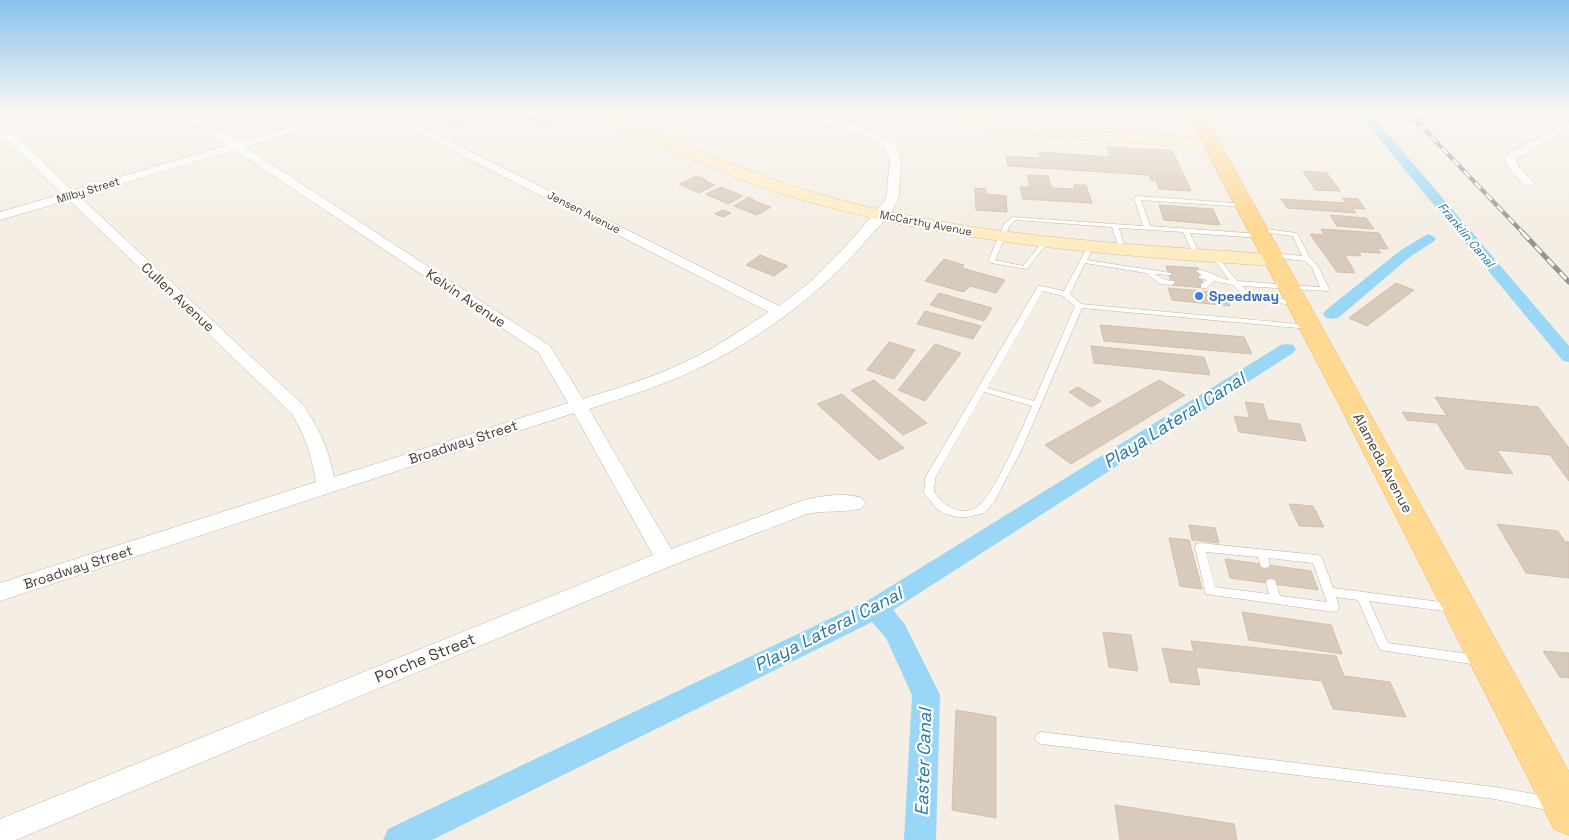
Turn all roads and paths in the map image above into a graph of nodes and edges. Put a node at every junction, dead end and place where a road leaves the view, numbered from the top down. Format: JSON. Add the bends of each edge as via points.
{"nodes":[{"id":1,"x":27,"y":152,"type":"edge"},
{"id":2,"x":212,"y":152,"type":"edge"},
{"id":3,"x":246,"y":152,"type":"edge"},
{"id":4,"x":466,"y":152,"type":"edge"},
{"id":5,"x":694,"y":152,"type":"edge"},
{"id":6,"x":893,"y":152,"type":"edge"},
{"id":7,"x":1217,"y":152,"type":"edge"},
{"id":8,"x":1518,"y":152,"type":"edge"},
{"id":9,"x":1528,"y":182,"type":"dead end"},
{"id":10,"x":72,"y":195,"type":"junction"},
{"id":11,"x":1245,"y":206,"type":"junction"},
{"id":12,"x":882,"y":214,"type":"junction"},
{"id":13,"x":0,"y":216,"type":"edge"},
{"id":14,"x":1115,"y":225,"type":"junction"},
{"id":15,"x":1147,"y":228,"type":"junction"},
{"id":16,"x":1184,"y":230,"type":"junction"},
{"id":17,"x":1002,"y":237,"type":"junction"},
{"id":18,"x":1045,"y":242,"type":"junction"},
{"id":19,"x":1122,"y":249,"type":"junction"},
{"id":20,"x":1087,"y":254,"type":"junction"},
{"id":21,"x":1308,"y":258,"type":"junction"},
{"id":22,"x":1203,"y":265,"type":"junction"},
{"id":23,"x":1168,"y":271,"type":"dead end"},
{"id":24,"x":1279,"y":271,"type":"junction"},
{"id":25,"x":1147,"y":272,"type":"junction"},
{"id":26,"x":1214,"y":278,"type":"junction"},
{"id":27,"x":1172,"y":283,"type":"dead end"},
{"id":28,"x":1235,"y":283,"type":"junction"},
{"id":29,"x":1204,"y":286,"type":"dead end"},
{"id":30,"x":1066,"y":294,"type":"junction"},
{"id":31,"x":1079,"y":306,"type":"junction"},
{"id":32,"x":780,"y":312,"type":"junction"},
{"id":33,"x":982,"y":389,"type":"junction"},
{"id":34,"x":1037,"y":405,"type":"junction"},
{"id":35,"x":577,"y":406,"type":"junction"},
{"id":36,"x":326,"y":486,"type":"junction"},
{"id":37,"x":855,"y":503,"type":"dead end"},
{"id":38,"x":666,"y":559,"type":"junction"},
{"id":39,"x":1271,"y":583,"type":"dead end"},
{"id":40,"x":0,"y":592,"type":"edge"},
{"id":41,"x":1329,"y":592,"type":"junction"},
{"id":42,"x":1362,"y":597,"type":"junction"},
{"id":43,"x":1276,"y":599,"type":"junction"},
{"id":44,"x":1460,"y":608,"type":"junction"},
{"id":45,"x":1488,"y":662,"type":"junction"},
{"id":46,"x":1041,"y":738,"type":"dead end"},
{"id":47,"x":1567,"y":810,"type":"edge"},
{"id":48,"x":0,"y":833,"type":"edge"}],
"edges":[{"from":1,"to":10,"type":"street","name":"Cullen Avenue"},
{"from":2,"to":10,"type":"street","name":"Milby Street"},
{"from":3,"to":35,"type":"street","name":"Kelvin Avenue","via":[[535,342],[554,363]]},
{"from":4,"to":32,"type":"street","name":"Jensen Avenue"},
{"from":5,"to":12,"type":"street","name":"McCarthy Avenue","via":[[782,188]]},
{"from":6,"to":12,"type":"street","name":"Broadway Street","via":[[896,161],[892,199]]},
{"from":7,"to":11,"type":"main road","name":"Alameda Avenue"},
{"from":8,"to":9,"type":"street","via":[[1513,155],[1511,164]]},
{"from":10,"to":13,"type":"street","name":"Milby Street"},
{"from":10,"to":36,"type":"street","name":"Cullen Avenue","via":[[298,410],[313,434]]},
{"from":11,"to":15,"type":"lane","via":[[1137,198]]},
{"from":11,"to":24,"type":"main road","name":"Alameda Avenue"},
{"from":12,"to":17,"type":"street","name":"McCarthy Avenue"},
{"from":12,"to":32,"type":"street","name":"Broadway Street","via":[[814,286]]},
{"from":14,"to":15,"type":"lane"},
{"from":14,"to":17,"type":"lane","via":[[1015,218],[1007,224]]},
{"from":14,"to":19,"type":"lane"},
{"from":15,"to":16,"type":"lane"},
{"from":16,"to":22,"type":"lane"},
{"from":16,"to":24,"type":"lane"},
{"from":17,"to":18,"type":"street","name":"McCarthy Avenue"},
{"from":17,"to":18,"type":"lane","via":[[991,261],[1025,268]]},
{"from":18,"to":20,"type":"street","name":"McCarthy Avenue"},
{"from":19,"to":20,"type":"street","name":"McCarthy Avenue"},
{"from":19,"to":22,"type":"street","name":"McCarthy Avenue"},
{"from":20,"to":25,"type":"lane"},
{"from":20,"to":30,"type":"lane"},
{"from":21,"to":24,"type":"lane"},
{"from":21,"to":24,"type":"lane","via":[[1295,234]]},
{"from":21,"to":24,"type":"lane","via":[[1316,266],[1325,289]]},
{"from":22,"to":24,"type":"street","name":"McCarthy Avenue"},
{"from":22,"to":26,"type":"lane"},
{"from":22,"to":28,"type":"lane"},
{"from":23,"to":25,"type":"lane","via":[[1158,268]]},
{"from":24,"to":28,"type":"lane"},
{"from":24,"to":28,"type":"lane","via":[[1251,298]]},
{"from":24,"to":31,"type":"lane"},
{"from":24,"to":44,"type":"main road","name":"Alameda Avenue"},
{"from":25,"to":27,"type":"lane","via":[[1163,282]]},
{"from":26,"to":28,"type":"lane"},
{"from":26,"to":29,"type":"lane"},
{"from":30,"to":31,"type":"lane"},
{"from":30,"to":33,"type":"lane","via":[[1041,288]]},
{"from":31,"to":34,"type":"lane"},
{"from":32,"to":35,"type":"street","name":"Broadway Street","via":[[692,365],[651,383]]},
{"from":33,"to":34,"type":"lane"},
{"from":33,"to":34,"type":"lane","via":[[930,478],[929,493],[942,508],[962,514],[983,509],[994,495]]},
{"from":35,"to":36,"type":"street","name":"Broadway Street"},
{"from":35,"to":38,"type":"street","name":"Kelvin Avenue"},
{"from":36,"to":40,"type":"street","name":"Broadway Street"},
{"from":37,"to":38,"type":"street","name":"Porche Street","via":[[804,507]]},
{"from":38,"to":48,"type":"street","name":"Porche Street"},
{"from":39,"to":43,"type":"lane"},
{"from":41,"to":42,"type":"lane"},
{"from":41,"to":43,"type":"lane","via":[[1334,607]]},
{"from":41,"to":43,"type":"lane","via":[[1317,559],[1263,559],[1200,547],[1210,591]]},
{"from":42,"to":44,"type":"lane"},
{"from":42,"to":45,"type":"lane","via":[[1384,647]]},
{"from":44,"to":45,"type":"main road","name":"Alameda Avenue"},
{"from":45,"to":47,"type":"main road","name":"Alameda Avenue"},
{"from":46,"to":47,"type":"lane","via":[[1495,793]]}]}
